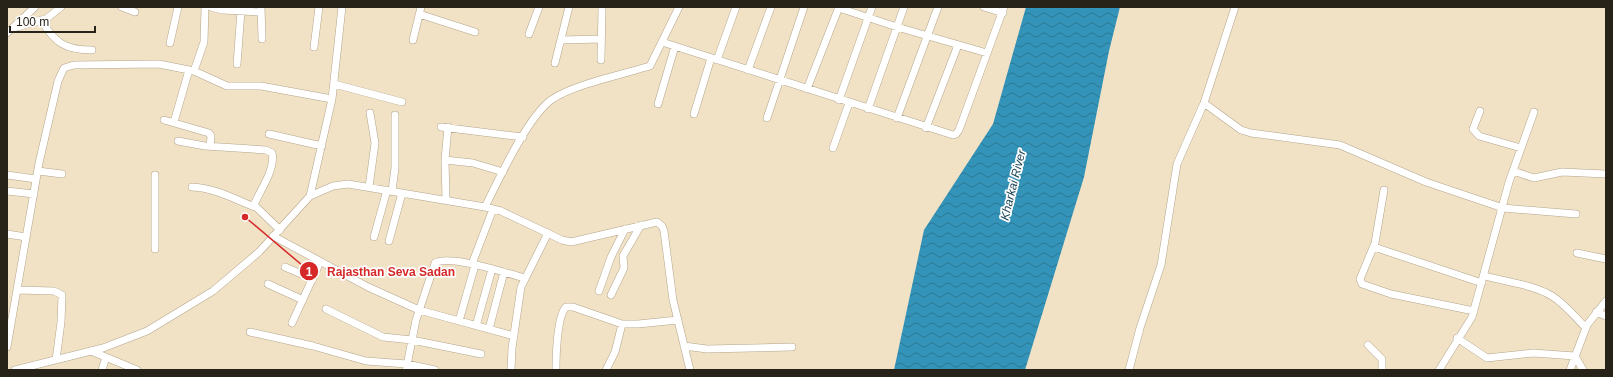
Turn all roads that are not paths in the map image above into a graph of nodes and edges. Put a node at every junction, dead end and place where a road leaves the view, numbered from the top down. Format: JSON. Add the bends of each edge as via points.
{"nodes":[{"id":1,"x":35,"y":7,"type":"edge"},
{"id":2,"x":61,"y":7,"type":"edge"},
{"id":3,"x":122,"y":7,"type":"edge"},
{"id":4,"x":178,"y":7,"type":"edge"},
{"id":5,"x":205,"y":7,"type":"edge"},
{"id":6,"x":212,"y":7,"type":"edge"},
{"id":7,"x":319,"y":7,"type":"edge"},
{"id":8,"x":342,"y":7,"type":"edge"},
{"id":9,"x":539,"y":7,"type":"edge"},
{"id":10,"x":569,"y":7,"type":"edge"},
{"id":11,"x":602,"y":7,"type":"edge"},
{"id":12,"x":679,"y":7,"type":"edge"},
{"id":13,"x":736,"y":7,"type":"edge"},
{"id":14,"x":771,"y":7,"type":"edge"},
{"id":15,"x":804,"y":7,"type":"edge"},
{"id":16,"x":839,"y":7,"type":"edge"},
{"id":17,"x":872,"y":7,"type":"edge"},
{"id":18,"x":904,"y":7,"type":"edge"},
{"id":19,"x":938,"y":7,"type":"edge"},
{"id":20,"x":984,"y":7,"type":"edge"},
{"id":21,"x":1235,"y":7,"type":"edge"},
{"id":22,"x":261,"y":9,"type":"edge"},
{"id":23,"x":1003,"y":10,"type":"edge"},
{"id":24,"x":241,"y":11,"type":"junction"},
{"id":25,"x":420,"y":11,"type":"edge"},
{"id":26,"x":135,"y":12,"type":"dead end"},
{"id":27,"x":868,"y":18,"type":"junction"},
{"id":28,"x":41,"y":20,"type":"junction"},
{"id":29,"x":897,"y":27,"type":"junction"},
{"id":30,"x":14,"y":28,"type":"junction"},
{"id":31,"x":475,"y":32,"type":"dead end"},
{"id":32,"x":7,"y":33,"type":"edge"},
{"id":33,"x":528,"y":34,"type":"dead end"},
{"id":34,"x":927,"y":36,"type":"junction"},
{"id":35,"x":262,"y":39,"type":"dead end"},
{"id":36,"x":601,"y":39,"type":"junction"},
{"id":37,"x":413,"y":40,"type":"dead end"},
{"id":38,"x":561,"y":40,"type":"junction"},
{"id":39,"x":662,"y":42,"type":"junction"},
{"id":40,"x":170,"y":43,"type":"dead end"},
{"id":41,"x":958,"y":45,"type":"junction"},
{"id":42,"x":676,"y":46,"type":"junction"},
{"id":43,"x":314,"y":47,"type":"dead end"},
{"id":44,"x":92,"y":50,"type":"dead end"},
{"id":45,"x":987,"y":53,"type":"junction"},
{"id":46,"x":714,"y":59,"type":"junction"},
{"id":47,"x":601,"y":60,"type":"dead end"},
{"id":48,"x":555,"y":63,"type":"dead end"},
{"id":49,"x":237,"y":64,"type":"dead end"},
{"id":50,"x":748,"y":70,"type":"junction"},
{"id":51,"x":192,"y":71,"type":"junction"},
{"id":52,"x":779,"y":80,"type":"junction"},
{"id":53,"x":334,"y":84,"type":"junction"},
{"id":54,"x":807,"y":89,"type":"junction"},
{"id":55,"x":332,"y":99,"type":"junction"},
{"id":56,"x":838,"y":100,"type":"junction"},
{"id":57,"x":402,"y":102,"type":"dead end"},
{"id":58,"x":849,"y":103,"type":"junction"},
{"id":59,"x":1204,"y":103,"type":"junction"},
{"id":60,"x":658,"y":104,"type":"dead end"},
{"id":61,"x":868,"y":109,"type":"junction"},
{"id":62,"x":1480,"y":111,"type":"dead end"},
{"id":63,"x":1534,"y":112,"type":"dead end"},
{"id":64,"x":370,"y":114,"type":"dead end"},
{"id":65,"x":694,"y":114,"type":"dead end"},
{"id":66,"x":395,"y":115,"type":"dead end"},
{"id":67,"x":767,"y":118,"type":"dead end"},
{"id":68,"x":897,"y":118,"type":"junction"},
{"id":69,"x":164,"y":120,"type":"dead end"},
{"id":70,"x":174,"y":122,"type":"junction"},
{"id":71,"x":926,"y":128,"type":"junction"},
{"id":72,"x":269,"y":134,"type":"dead end"},
{"id":73,"x":523,"y":137,"type":"junction"},
{"id":74,"x":178,"y":140,"type":"dead end"},
{"id":75,"x":210,"y":146,"type":"junction"},
{"id":76,"x":322,"y":146,"type":"junction"},
{"id":77,"x":833,"y":148,"type":"dead end"},
{"id":78,"x":1521,"y":148,"type":"junction"},
{"id":79,"x":445,"y":160,"type":"junction"},
{"id":80,"x":38,"y":171,"type":"junction"},
{"id":81,"x":1513,"y":171,"type":"junction"},
{"id":82,"x":503,"y":172,"type":"junction"},
{"id":83,"x":62,"y":174,"type":"dead end"},
{"id":84,"x":1606,"y":174,"type":"edge"},
{"id":85,"x":7,"y":175,"type":"edge"},
{"id":86,"x":154,"y":175,"type":"dead end"},
{"id":87,"x":36,"y":179,"type":"junction"},
{"id":88,"x":192,"y":187,"type":"dead end"},
{"id":89,"x":369,"y":187,"type":"junction"},
{"id":90,"x":1384,"y":190,"type":"dead end"},
{"id":91,"x":7,"y":191,"type":"edge"},
{"id":92,"x":390,"y":191,"type":"junction"},
{"id":93,"x":402,"y":193,"type":"junction"},
{"id":94,"x":34,"y":194,"type":"junction"},
{"id":95,"x":310,"y":196,"type":"junction"},
{"id":96,"x":446,"y":200,"type":"junction"},
{"id":97,"x":255,"y":207,"type":"junction"},
{"id":98,"x":485,"y":207,"type":"junction"},
{"id":99,"x":1503,"y":208,"type":"junction"},
{"id":100,"x":493,"y":209,"type":"junction"},
{"id":101,"x":1576,"y":214,"type":"dead end"},
{"id":102,"x":641,"y":225,"type":"junction"},
{"id":103,"x":625,"y":229,"type":"junction"},
{"id":104,"x":280,"y":230,"type":"junction"},
{"id":105,"x":548,"y":233,"type":"junction"},
{"id":106,"x":7,"y":234,"type":"edge"},
{"id":107,"x":274,"y":236,"type":"junction"},
{"id":108,"x":26,"y":237,"type":"junction"},
{"id":109,"x":374,"y":237,"type":"dead end"},
{"id":110,"x":389,"y":242,"type":"dead end"},
{"id":111,"x":1374,"y":248,"type":"junction"},
{"id":112,"x":155,"y":249,"type":"dead end"},
{"id":113,"x":1577,"y":253,"type":"dead end"},
{"id":114,"x":1606,"y":259,"type":"edge"},
{"id":115,"x":320,"y":262,"type":"junction"},
{"id":116,"x":473,"y":265,"type":"junction"},
{"id":117,"x":285,"y":267,"type":"dead end"},
{"id":118,"x":492,"y":269,"type":"junction"},
{"id":119,"x":504,"y":272,"type":"junction"},
{"id":120,"x":1485,"y":276,"type":"junction"},
{"id":121,"x":524,"y":278,"type":"junction"},
{"id":122,"x":313,"y":279,"type":"junction"},
{"id":123,"x":1482,"y":283,"type":"junction"},
{"id":124,"x":268,"y":284,"type":"dead end"},
{"id":125,"x":17,"y":290,"type":"junction"},
{"id":126,"x":599,"y":291,"type":"dead end"},
{"id":127,"x":611,"y":295,"type":"dead end"},
{"id":128,"x":303,"y":300,"type":"junction"},
{"id":129,"x":1606,"y":301,"type":"edge"},
{"id":130,"x":326,"y":309,"type":"dead end"},
{"id":131,"x":419,"y":310,"type":"junction"},
{"id":132,"x":1474,"y":311,"type":"junction"},
{"id":133,"x":1596,"y":312,"type":"junction"},
{"id":134,"x":1606,"y":316,"type":"edge"},
{"id":135,"x":678,"y":320,"type":"junction"},
{"id":136,"x":459,"y":321,"type":"junction"},
{"id":137,"x":292,"y":323,"type":"dead end"},
{"id":138,"x":622,"y":324,"type":"junction"},
{"id":139,"x":476,"y":326,"type":"junction"},
{"id":140,"x":1586,"y":328,"type":"junction"},
{"id":141,"x":489,"y":329,"type":"junction"},
{"id":142,"x":250,"y":332,"type":"dead end"},
{"id":143,"x":514,"y":336,"type":"junction"},
{"id":144,"x":1458,"y":338,"type":"junction"},
{"id":145,"x":412,"y":340,"type":"junction"},
{"id":146,"x":1368,"y":345,"type":"dead end"},
{"id":147,"x":684,"y":346,"type":"junction"},
{"id":148,"x":792,"y":346,"type":"dead end"},
{"id":149,"x":7,"y":347,"type":"edge"},
{"id":150,"x":90,"y":351,"type":"junction"},
{"id":151,"x":481,"y":354,"type":"dead end"},
{"id":152,"x":1575,"y":356,"type":"junction"},
{"id":153,"x":106,"y":357,"type":"junction"},
{"id":154,"x":56,"y":360,"type":"junction"},
{"id":155,"x":407,"y":367,"type":"edge"},
{"id":156,"x":15,"y":370,"type":"edge"},
{"id":157,"x":102,"y":370,"type":"edge"},
{"id":158,"x":137,"y":370,"type":"edge"},
{"id":159,"x":435,"y":370,"type":"edge"},
{"id":160,"x":511,"y":370,"type":"edge"},
{"id":161,"x":556,"y":370,"type":"edge"},
{"id":162,"x":606,"y":370,"type":"edge"},
{"id":163,"x":690,"y":370,"type":"edge"},
{"id":164,"x":1129,"y":370,"type":"edge"},
{"id":165,"x":1382,"y":370,"type":"edge"},
{"id":166,"x":1438,"y":370,"type":"edge"},
{"id":167,"x":1570,"y":370,"type":"edge"},
{"id":168,"x":1583,"y":370,"type":"edge"}],
"edges":[{"from":1,"to":30,"type":"street"},
{"from":2,"to":28,"type":"street"},
{"from":3,"to":26,"type":"street"},
{"from":4,"to":40,"type":"street"},
{"from":5,"to":51,"type":"street","via":[[204,42]]},
{"from":6,"to":24,"type":"street"},
{"from":7,"to":43,"type":"street"},
{"from":8,"to":53,"type":"street"},
{"from":9,"to":33,"type":"street"},
{"from":10,"to":38,"type":"street"},
{"from":11,"to":36,"type":"street"},
{"from":12,"to":39,"type":"street"},
{"from":13,"to":46,"type":"street"},
{"from":14,"to":50,"type":"street"},
{"from":15,"to":52,"type":"street"},
{"from":16,"to":27,"type":"street"},
{"from":16,"to":54,"type":"street"},
{"from":17,"to":27,"type":"street"},
{"from":18,"to":29,"type":"street"},
{"from":19,"to":34,"type":"street"},
{"from":20,"to":23,"type":"street"},
{"from":21,"to":59,"type":"street"},
{"from":22,"to":24,"type":"street"},
{"from":22,"to":35,"type":"street"},
{"from":23,"to":45,"type":"street"},
{"from":24,"to":49,"type":"street"},
{"from":25,"to":31,"type":"street"},
{"from":25,"to":37,"type":"street"},
{"from":27,"to":29,"type":"street"},
{"from":27,"to":56,"type":"street"},
{"from":28,"to":30,"type":"street"},
{"from":28,"to":44,"type":"street","via":[[49,32],[67,47]]},
{"from":29,"to":34,"type":"street"},
{"from":29,"to":61,"type":"street"},
{"from":30,"to":32,"type":"street"},
{"from":34,"to":41,"type":"street"},
{"from":34,"to":68,"type":"street"},
{"from":36,"to":38,"type":"street"},
{"from":36,"to":47,"type":"street"},
{"from":38,"to":48,"type":"street"},
{"from":39,"to":42,"type":"street"},
{"from":39,"to":73,"type":"street","via":[[650,66],[566,92],[551,100],[539,111]]},
{"from":41,"to":45,"type":"street"},
{"from":41,"to":71,"type":"street"},
{"from":42,"to":46,"type":"street"},
{"from":42,"to":60,"type":"street"},
{"from":45,"to":71,"type":"street","via":[[956,134],[948,135]]},
{"from":46,"to":50,"type":"street"},
{"from":46,"to":65,"type":"street"},
{"from":50,"to":52,"type":"street"},
{"from":51,"to":55,"type":"street","via":[[227,86],[261,86]]},
{"from":51,"to":70,"type":"street"},
{"from":51,"to":80,"type":"street","via":[[159,64],[74,65],[64,68],[58,81]]},
{"from":52,"to":54,"type":"street"},
{"from":52,"to":67,"type":"street"},
{"from":53,"to":55,"type":"street"},
{"from":53,"to":57,"type":"street"},
{"from":54,"to":56,"type":"street"},
{"from":55,"to":76,"type":"street"},
{"from":56,"to":58,"type":"street"},
{"from":58,"to":61,"type":"street"},
{"from":58,"to":77,"type":"street"},
{"from":59,"to":99,"type":"street","via":[[1241,130],[1340,145],[1426,182]]},
{"from":59,"to":164,"type":"street","via":[[1177,164],[1161,265]]},
{"from":61,"to":68,"type":"street"},
{"from":62,"to":78,"type":"street","via":[[1472,129],[1474,133]]},
{"from":63,"to":78,"type":"street"},
{"from":64,"to":89,"type":"street","via":[[375,142]]},
{"from":66,"to":92,"type":"street","via":[[395,168]]},
{"from":68,"to":71,"type":"street"},
{"from":69,"to":70,"type":"street"},
{"from":70,"to":75,"type":"street","via":[[208,133],[211,136]]},
{"from":72,"to":76,"type":"street"},
{"from":73,"to":79,"type":"street","via":[[445,127]]},
{"from":73,"to":82,"type":"street"},
{"from":74,"to":75,"type":"street"},
{"from":75,"to":97,"type":"street","via":[[272,152],[273,159],[266,182],[255,202]]},
{"from":76,"to":95,"type":"street"},
{"from":78,"to":81,"type":"street"},
{"from":79,"to":82,"type":"street","via":[[473,163]]},
{"from":79,"to":96,"type":"street"},
{"from":80,"to":83,"type":"street"},
{"from":80,"to":87,"type":"street"},
{"from":81,"to":84,"type":"street","via":[[1534,178],[1562,172]]},
{"from":81,"to":99,"type":"street"},
{"from":82,"to":98,"type":"street"},
{"from":85,"to":87,"type":"street"},
{"from":86,"to":112,"type":"street"},
{"from":87,"to":94,"type":"street"},
{"from":88,"to":97,"type":"street","via":[[217,191]]},
{"from":89,"to":92,"type":"street"},
{"from":89,"to":95,"type":"street","via":[[341,184]]},
{"from":90,"to":111,"type":"street"},
{"from":91,"to":94,"type":"street"},
{"from":92,"to":93,"type":"street"},
{"from":92,"to":109,"type":"street"},
{"from":93,"to":96,"type":"street"},
{"from":93,"to":110,"type":"street"},
{"from":94,"to":108,"type":"street"},
{"from":95,"to":104,"type":"street"},
{"from":96,"to":98,"type":"street"},
{"from":97,"to":104,"type":"street"},
{"from":98,"to":100,"type":"street"},
{"from":99,"to":101,"type":"street"},
{"from":99,"to":120,"type":"street"},
{"from":100,"to":105,"type":"street"},
{"from":100,"to":116,"type":"street"},
{"from":102,"to":103,"type":"street"},
{"from":102,"to":127,"type":"street","via":[[623,256],[624,268]]},
{"from":102,"to":135,"type":"street","via":[[657,222],[662,226]]},
{"from":103,"to":105,"type":"street","via":[[571,242]]},
{"from":103,"to":126,"type":"street","via":[[611,257]]},
{"from":104,"to":107,"type":"street"},
{"from":105,"to":121,"type":"street"},
{"from":106,"to":108,"type":"street"},
{"from":107,"to":115,"type":"street"},
{"from":107,"to":150,"type":"street","via":[[213,291],[147,331]]},
{"from":108,"to":125,"type":"street"},
{"from":111,"to":123,"type":"street"},
{"from":111,"to":132,"type":"street","via":[[1360,279],[1362,284],[1390,294]]},
{"from":113,"to":114,"type":"street"},
{"from":115,"to":122,"type":"street"},
{"from":115,"to":131,"type":"street"},
{"from":116,"to":118,"type":"street"},
{"from":116,"to":131,"type":"street","via":[[447,259],[435,263]]},
{"from":116,"to":136,"type":"street"},
{"from":117,"to":122,"type":"street"},
{"from":118,"to":119,"type":"street"},
{"from":118,"to":139,"type":"street"},
{"from":119,"to":121,"type":"street"},
{"from":119,"to":141,"type":"street"},
{"from":120,"to":123,"type":"street"},
{"from":120,"to":140,"type":"street","via":[[1529,287],[1552,296]]},
{"from":121,"to":143,"type":"street"},
{"from":122,"to":128,"type":"street"},
{"from":123,"to":132,"type":"street"},
{"from":124,"to":128,"type":"street"},
{"from":125,"to":149,"type":"street"},
{"from":125,"to":154,"type":"street","via":[[54,291],[62,295]]},
{"from":128,"to":137,"type":"street"},
{"from":129,"to":133,"type":"street"},
{"from":130,"to":145,"type":"street","via":[[378,336]]},
{"from":131,"to":136,"type":"street"},
{"from":131,"to":145,"type":"street"},
{"from":132,"to":144,"type":"street","via":[[1471,320]]},
{"from":133,"to":134,"type":"street"},
{"from":133,"to":140,"type":"street"},
{"from":135,"to":138,"type":"street"},
{"from":135,"to":147,"type":"street"},
{"from":136,"to":139,"type":"street"},
{"from":138,"to":161,"type":"street","via":[[573,307],[566,307],[562,315]]},
{"from":138,"to":162,"type":"street","via":[[615,352]]},
{"from":139,"to":141,"type":"street"},
{"from":140,"to":152,"type":"street"},
{"from":141,"to":143,"type":"street"},
{"from":142,"to":155,"type":"street","via":[[366,361]]},
{"from":143,"to":160,"type":"street"},
{"from":144,"to":152,"type":"street","via":[[1487,358],[1533,353]]},
{"from":144,"to":166,"type":"street"},
{"from":145,"to":151,"type":"street"},
{"from":145,"to":155,"type":"street"},
{"from":146,"to":165,"type":"street","via":[[1382,359]]},
{"from":147,"to":148,"type":"street","via":[[707,349]]},
{"from":147,"to":163,"type":"street"},
{"from":150,"to":153,"type":"street"},
{"from":150,"to":154,"type":"street"},
{"from":152,"to":167,"type":"street"},
{"from":152,"to":168,"type":"street"},
{"from":153,"to":157,"type":"street"},
{"from":153,"to":158,"type":"street"},
{"from":154,"to":156,"type":"street"},
{"from":155,"to":159,"type":"street"}]}
